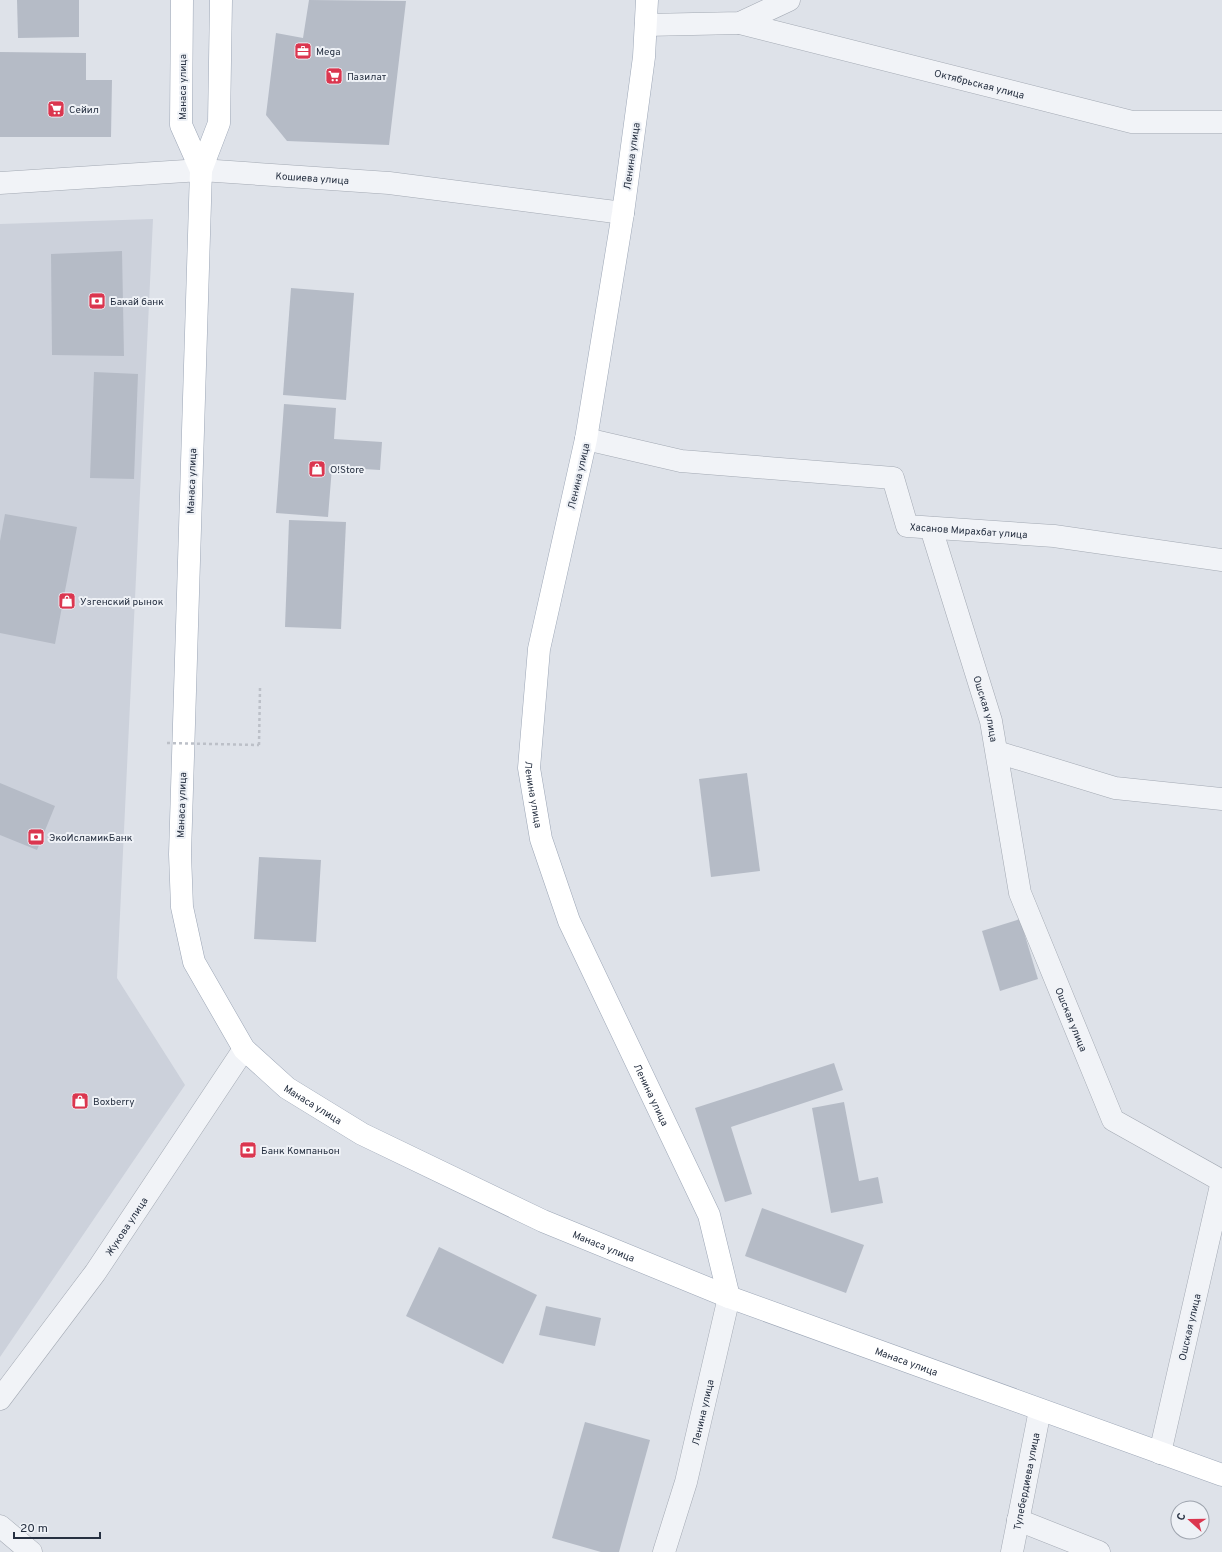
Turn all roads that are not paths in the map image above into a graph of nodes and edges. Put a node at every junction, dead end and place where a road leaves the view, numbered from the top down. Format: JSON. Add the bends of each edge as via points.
{"nodes":[{"id":1,"x":182,"y":0,"type":"edge"},
{"id":2,"x":221,"y":0,"type":"edge"},
{"id":3,"x":647,"y":0,"type":"edge"},
{"id":4,"x":789,"y":0,"type":"edge"},
{"id":5,"x":740,"y":23,"type":"junction"},
{"id":6,"x":646,"y":25,"type":"junction"},
{"id":7,"x":1222,"y":122,"type":"edge"},
{"id":8,"x":201,"y":170,"type":"junction"},
{"id":9,"x":0,"y":183,"type":"edge"},
{"id":10,"x":622,"y":213,"type":"junction"},
{"id":11,"x":586,"y":439,"type":"junction"},
{"id":12,"x":931,"y":528,"type":"junction"},
{"id":13,"x":1222,"y":560,"type":"edge"},
{"id":14,"x":997,"y":752,"type":"junction"},
{"id":15,"x":1222,"y":800,"type":"edge"},
{"id":16,"x":244,"y":1049,"type":"junction"},
{"id":17,"x":729,"y":1297,"type":"junction"},
{"id":18,"x":0,"y":1399,"type":"edge"},
{"id":19,"x":1040,"y":1410,"type":"junction"},
{"id":20,"x":1160,"y":1453,"type":"junction"},
{"id":21,"x":1222,"y":1475,"type":"edge"},
{"id":22,"x":1018,"y":1520,"type":"junction"},
{"id":23,"x":0,"y":1526,"type":"edge"},
{"id":24,"x":31,"y":1552,"type":"edge"},
{"id":25,"x":664,"y":1552,"type":"edge"},
{"id":26,"x":1012,"y":1552,"type":"edge"},
{"id":27,"x":1099,"y":1552,"type":"edge"}],
"edges":[{"from":1,"to":8,"type":"main road","name":"Манаса улица","via":[[182,125]]},
{"from":2,"to":8,"type":"main road","name":"Манаса улица","via":[[219,123]]},
{"from":3,"to":6,"type":"main road","name":"Ленина улица"},
{"from":4,"to":5,"type":"street"},
{"from":5,"to":6,"type":"street"},
{"from":5,"to":7,"type":"street","name":"Октябрьская улица","via":[[1132,122]]},
{"from":6,"to":10,"type":"main road","name":"Ленина улица","via":[[644,57]]},
{"from":8,"to":9,"type":"street","name":"Кошиева улица"},
{"from":8,"to":10,"type":"street","name":"Кошиева улица","via":[[389,182]]},
{"from":8,"to":16,"type":"main road","name":"Манаса улица","via":[[180,854],[182,907],[194,962]]},
{"from":10,"to":11,"type":"main road","name":"Ленина улица"},
{"from":11,"to":12,"type":"street","name":"Хасанов Мирахбат улица","via":[[681,462],[893,478],[906,526]]},
{"from":11,"to":17,"type":"main road","name":"Ленина улица","via":[[539,649],[529,768],[541,839],[569,921],[709,1215]]},
{"from":12,"to":13,"type":"street","name":"Хасанов Мирахбат улица","via":[[1054,536]]},
{"from":12,"to":14,"type":"street","name":"Ошская улица","via":[[992,721]]},
{"from":14,"to":15,"type":"street","via":[[1115,788]]},
{"from":14,"to":20,"type":"street","name":"Ошская улица","via":[[1020,893],[1113,1120],[1222,1181]]},
{"from":16,"to":17,"type":"main road","name":"Манаса улица","via":[[287,1088],[362,1134],[544,1221]]},
{"from":16,"to":18,"type":"street","name":"Жукова улица","via":[[95,1273]]},
{"from":17,"to":19,"type":"main road","name":"Манаса улица"},
{"from":17,"to":25,"type":"street","name":"Ленина улица","via":[[686,1482]]},
{"from":19,"to":20,"type":"main road","name":"Манаса улица"},
{"from":19,"to":22,"type":"street","name":"Тулебердиева улица"},
{"from":20,"to":21,"type":"main road","name":"Манаса улица"},
{"from":22,"to":26,"type":"street","name":"Тулебердиева улица"},
{"from":22,"to":27,"type":"street"},
{"from":23,"to":24,"type":"street"}]}
